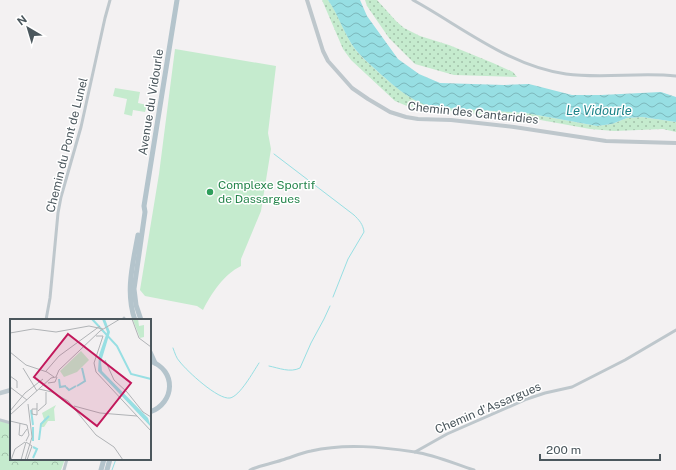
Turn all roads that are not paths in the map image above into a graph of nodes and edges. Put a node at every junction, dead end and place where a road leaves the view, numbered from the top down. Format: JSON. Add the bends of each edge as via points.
{"nodes":[{"id":1,"x":110,"y":0,"type":"edge"},
{"id":2,"x":177,"y":0,"type":"edge"},
{"id":3,"x":307,"y":0,"type":"edge"},
{"id":4,"x":413,"y":0,"type":"edge"},
{"id":5,"x":676,"y":76,"type":"edge"},
{"id":6,"x":676,"y":143,"type":"edge"},
{"id":7,"x":144,"y":206,"type":"junction"},
{"id":8,"x":46,"y":319,"type":"edge"},
{"id":9,"x":135,"y":319,"type":"edge"},
{"id":10,"x":141,"y":319,"type":"edge"},
{"id":11,"x":676,"y":330,"type":"edge"},
{"id":12,"x":153,"y":362,"type":"edge"},
{"id":13,"x":10,"y":387,"type":"edge"},
{"id":14,"x":1,"y":392,"type":"edge"},
{"id":15,"x":151,"y":412,"type":"edge"},
{"id":16,"x":0,"y":420,"type":"edge"},
{"id":17,"x":10,"y":423,"type":"edge"},
{"id":18,"x":415,"y":452,"type":"junction"},
{"id":19,"x":67,"y":460,"type":"edge"},
{"id":20,"x":104,"y":460,"type":"edge"},
{"id":21,"x":110,"y":460,"type":"edge"},
{"id":22,"x":64,"y":470,"type":"edge"},
{"id":23,"x":101,"y":470,"type":"edge"},
{"id":24,"x":107,"y":470,"type":"edge"},
{"id":25,"x":250,"y":470,"type":"edge"},
{"id":26,"x":474,"y":470,"type":"edge"}],
"edges":[{"from":1,"to":8,"type":"street","name":"Chemin du Pont de Lunel","via":[[81,127],[61,198]]},
{"from":2,"to":7,"type":"main road","name":"Avenue du Vidourle"},
{"from":3,"to":6,"type":"street","name":"Chemin des Cantaridies","via":[[328,62],[352,88],[390,112],[418,119],[520,128],[606,141]]},
{"from":4,"to":5,"type":"street","via":[[489,45],[536,67],[593,76]]},
{"from":7,"to":9,"type":"main road","name":"Avenue du Vidourle","via":[[129,288]]},
{"from":7,"to":10,"type":"main road","name":"Avenue du Vidourle","via":[[134,289]]},
{"from":11,"to":18,"type":"street","name":"Chemin d'Assargues","via":[[572,387],[520,402],[447,434]]},
{"from":12,"to":15,"type":"main road","via":[[167,376],[170,387],[164,403]]},
{"from":13,"to":14,"type":"main road"},
{"from":16,"to":17,"type":"street"},
{"from":18,"to":25,"type":"street","via":[[381,447],[329,448]]},
{"from":18,"to":26,"type":"street"},
{"from":19,"to":22,"type":"street"},
{"from":20,"to":23,"type":"main road"},
{"from":21,"to":24,"type":"main road"}]}
